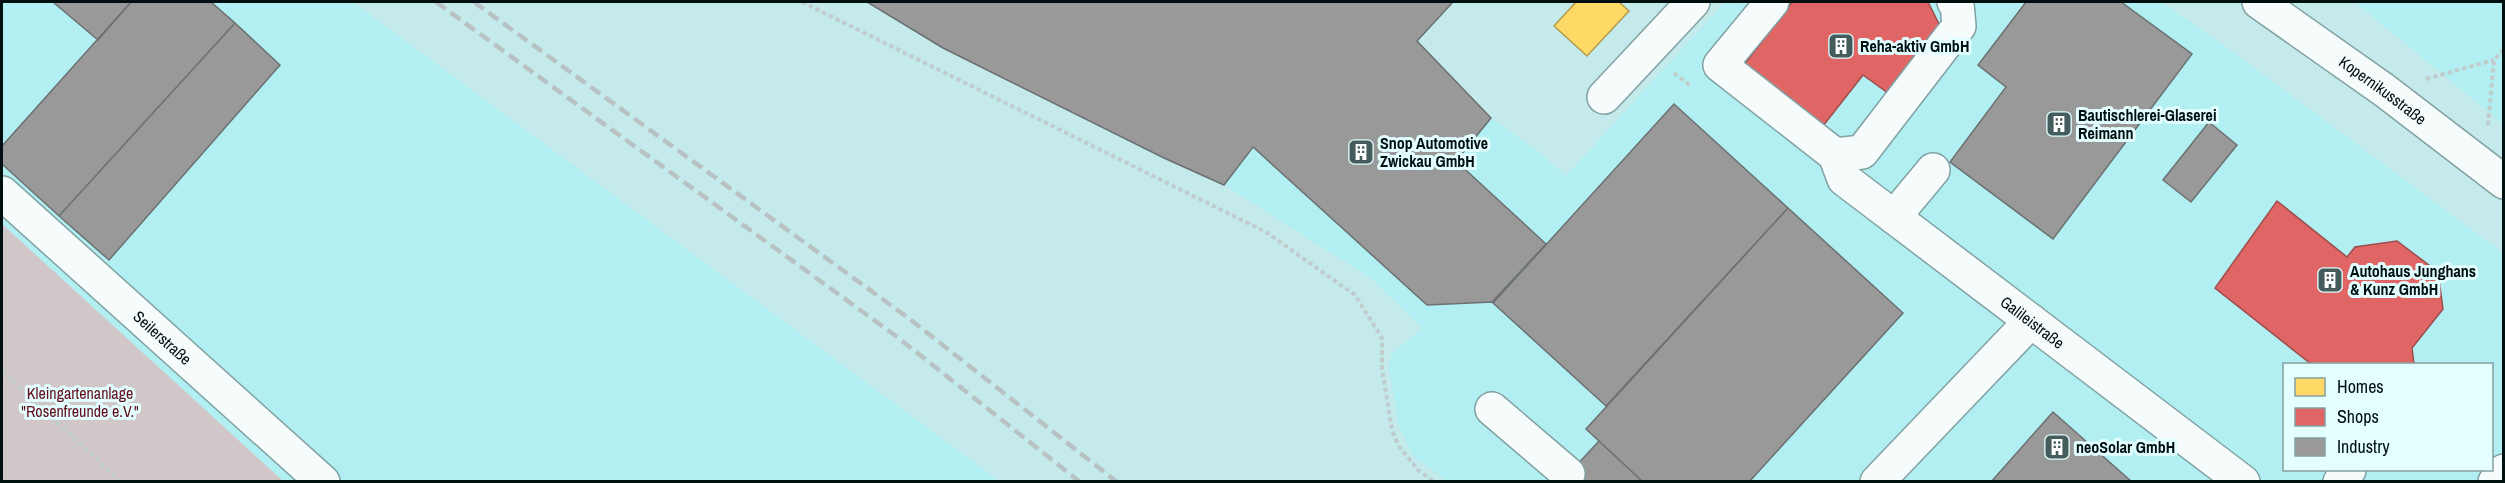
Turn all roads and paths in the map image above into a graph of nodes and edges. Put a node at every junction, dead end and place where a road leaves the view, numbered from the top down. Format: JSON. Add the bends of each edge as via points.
{"nodes":[{"id":1,"x":802,"y":2,"type":"edge"},
{"id":2,"x":1693,"y":2,"type":"edge"},
{"id":3,"x":1772,"y":2,"type":"edge"},
{"id":4,"x":1954,"y":2,"type":"edge"},
{"id":5,"x":2259,"y":2,"type":"edge"},
{"id":6,"x":2504,"y":49,"type":"edge"},
{"id":7,"x":2494,"y":60,"type":"junction"},
{"id":8,"x":2384,"y":90,"type":"junction"},
{"id":9,"x":1604,"y":97,"type":"dead end"},
{"id":10,"x":1835,"y":155,"type":"junction"},
{"id":11,"x":1933,"y":170,"type":"dead end"},
{"id":12,"x":2495,"y":176,"type":"edge"},
{"id":13,"x":2,"y":194,"type":"edge"},
{"id":14,"x":1894,"y":217,"type":"junction"},
{"id":15,"x":2031,"y":321,"type":"junction"},
{"id":16,"x":2,"y":371,"type":"edge"},
{"id":17,"x":1492,"y":409,"type":"dead end"},
{"id":18,"x":2504,"y":471,"type":"edge"},
{"id":19,"x":1568,"y":474,"type":"dead end"},
{"id":20,"x":121,"y":482,"type":"edge"},
{"id":21,"x":323,"y":482,"type":"edge"},
{"id":22,"x":1434,"y":482,"type":"edge"},
{"id":23,"x":1877,"y":482,"type":"edge"},
{"id":24,"x":2243,"y":482,"type":"edge"},
{"id":25,"x":2494,"y":482,"type":"edge"}],
"edges":[{"from":1,"to":22,"type":"path","via":[[1266,232],[1354,295],[1382,338],[1382,369],[1398,445],[1418,470]]},
{"from":2,"to":9,"type":"street"},
{"from":3,"to":10,"type":"street","name":"Galileistraße","via":[[1720,65]]},
{"from":4,"to":10,"type":"street","via":[[1959,26],[1862,152]]},
{"from":5,"to":8,"type":"street","name":"Kopernikusstraße"},
{"from":6,"to":7,"type":"path"},
{"from":7,"to":8,"type":"path"},
{"from":7,"to":12,"type":"path","via":[[2488,106]]},
{"from":8,"to":12,"type":"street","name":"Kopernikusstraße"},
{"from":10,"to":14,"type":"street","name":"Galileistraße","via":[[1844,179]]},
{"from":11,"to":14,"type":"street"},
{"from":13,"to":21,"type":"street","name":"Seilerstraße"},
{"from":14,"to":15,"type":"street","name":"Galileistraße"},
{"from":15,"to":23,"type":"street"},
{"from":15,"to":24,"type":"street","name":"Galileistraße"},
{"from":16,"to":20,"type":"path"},
{"from":17,"to":19,"type":"street"},
{"from":18,"to":25,"type":"street"}]}
